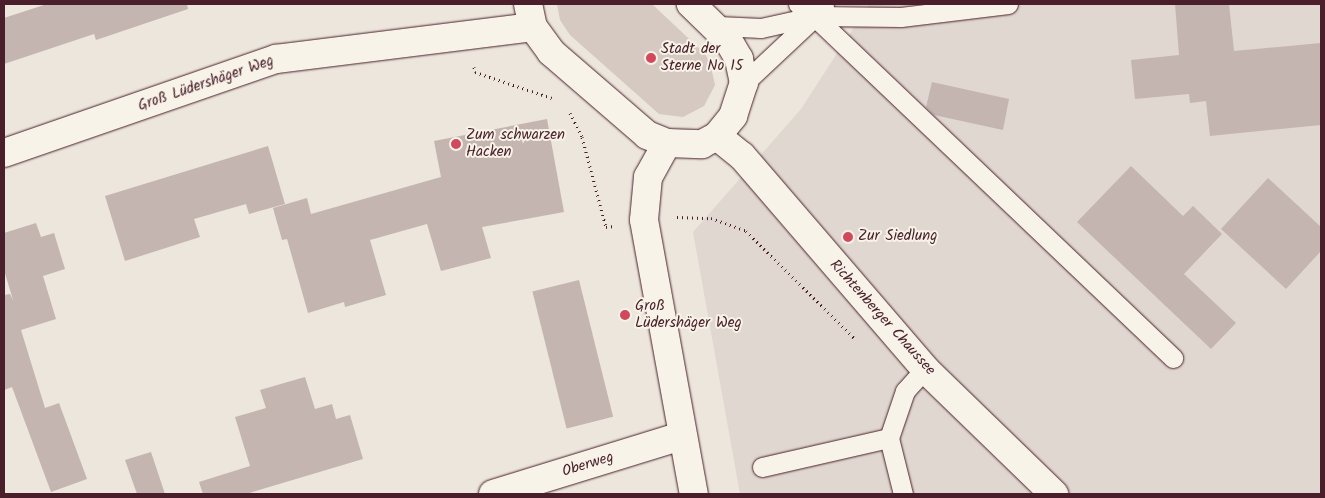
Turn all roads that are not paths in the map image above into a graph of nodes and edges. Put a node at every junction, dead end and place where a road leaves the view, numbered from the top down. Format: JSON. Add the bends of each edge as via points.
{"nodes":[{"id":1,"x":691,"y":4,"type":"edge"},
{"id":2,"x":798,"y":4,"type":"edge"},
{"id":3,"x":829,"y":4,"type":"edge"},
{"id":4,"x":1008,"y":4,"type":"edge"},
{"id":5,"x":531,"y":15,"type":"edge"},
{"id":6,"x":814,"y":16,"type":"junction"},
{"id":7,"x":718,"y":26,"type":"junction"},
{"id":8,"x":744,"y":83,"type":"junction"},
{"id":9,"x":717,"y":136,"type":"junction"},
{"id":10,"x":667,"y":143,"type":"junction"},
{"id":11,"x":4,"y":153,"type":"edge"},
{"id":12,"x":1173,"y":358,"type":"dead end"},
{"id":13,"x":925,"y":369,"type":"junction"},
{"id":14,"x":682,"y":436,"type":"junction"},
{"id":15,"x":889,"y":438,"type":"junction"},
{"id":16,"x":762,"y":467,"type":"dead end"},
{"id":17,"x":522,"y":490,"type":"edge"},
{"id":18,"x":493,"y":494,"type":"edge"},
{"id":19,"x":694,"y":494,"type":"edge"},
{"id":20,"x":903,"y":494,"type":"edge"},
{"id":21,"x":1054,"y":494,"type":"edge"}],
"edges":[{"from":1,"to":7,"type":"street"},
{"from":2,"to":6,"type":"lane"},
{"from":3,"to":6,"type":"lane"},
{"from":4,"to":6,"type":"lane","via":[[901,17]]},
{"from":5,"to":10,"type":"street","via":[[551,52],[647,135]]},
{"from":5,"to":11,"type":"street","name":"Groß Lüdershäger Weg","via":[[471,37],[276,60]]},
{"from":6,"to":7,"type":"lane","via":[[761,28]]},
{"from":6,"to":8,"type":"lane"},
{"from":6,"to":12,"type":"lane"},
{"from":7,"to":8,"type":"street","via":[[739,59]]},
{"from":8,"to":9,"type":"street","via":[[733,116]]},
{"from":9,"to":10,"type":"street","via":[[702,144]]},
{"from":9,"to":13,"type":"street","name":"Richtenberger Chaussee","via":[[742,156]]},
{"from":10,"to":14,"type":"street","via":[[648,177],[644,220]]},
{"from":13,"to":15,"type":"lane","via":[[905,391]]},
{"from":13,"to":21,"type":"street","name":"Richtenberger Chaussee"},
{"from":14,"to":17,"type":"street","name":"Oberweg"},
{"from":14,"to":19,"type":"street"},
{"from":15,"to":16,"type":"lane"},
{"from":15,"to":20,"type":"lane"},
{"from":17,"to":18,"type":"street","name":"Oberweg"}]}
